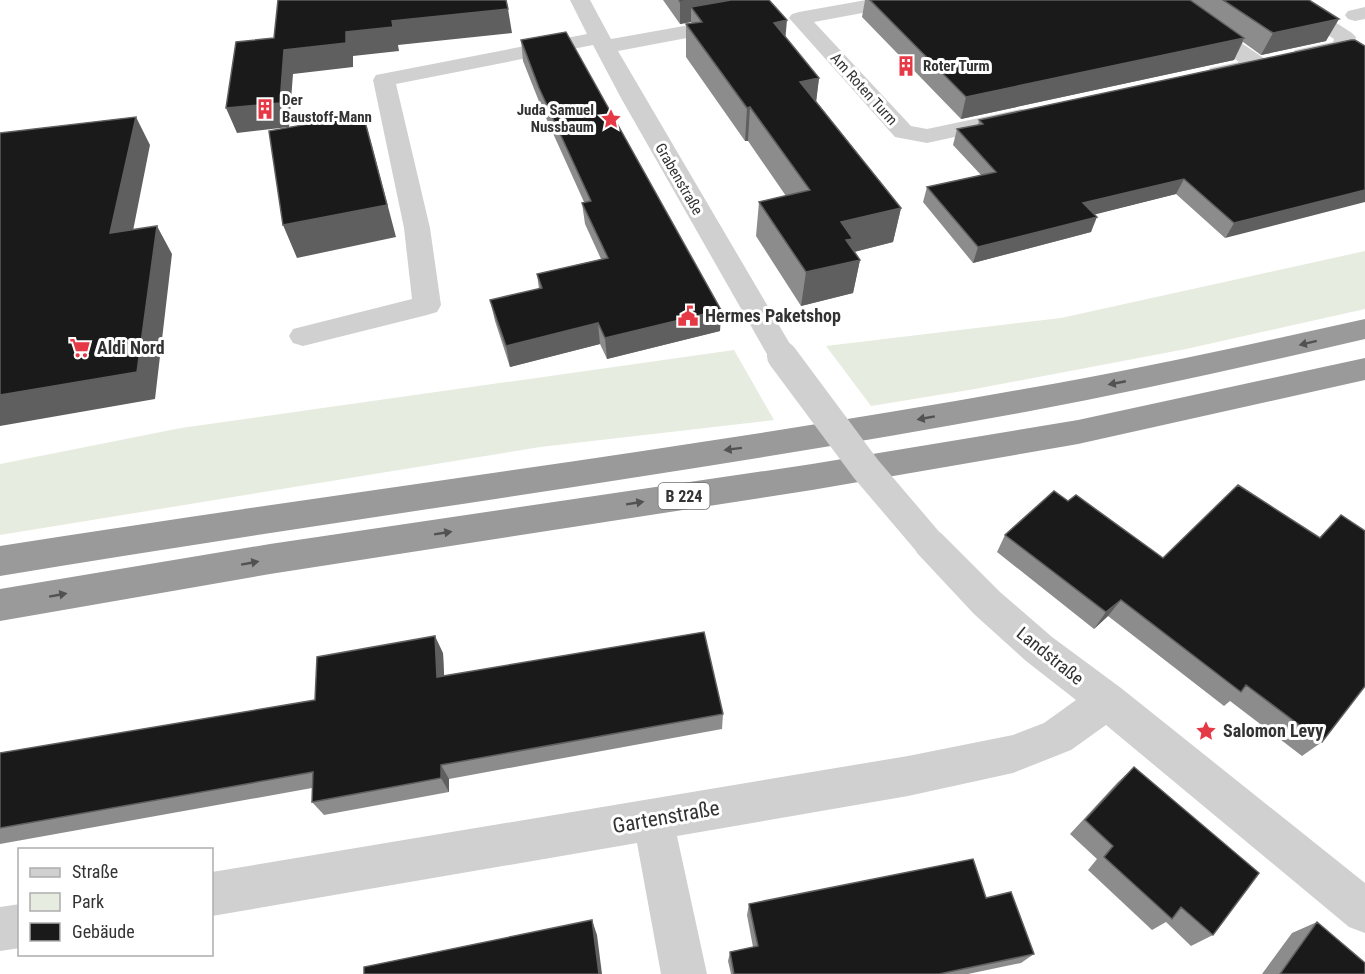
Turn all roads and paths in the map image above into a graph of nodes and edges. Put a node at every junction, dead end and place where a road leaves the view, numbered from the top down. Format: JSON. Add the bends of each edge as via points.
{"nodes":[{"id":1,"x":580,"y":0,"type":"edge"},
{"id":2,"x":900,"y":0,"type":"edge"},
{"id":3,"x":1165,"y":0,"type":"edge"},
{"id":4,"x":1287,"y":0,"type":"edge"},
{"id":5,"x":778,"y":18,"type":"edge"},
{"id":6,"x":799,"y":18,"type":"junction"},
{"id":7,"x":743,"y":22,"type":"edge"},
{"id":8,"x":601,"y":42,"type":"junction"},
{"id":9,"x":1274,"y":61,"type":"junction"},
{"id":10,"x":1202,"y":76,"type":"edge"},
{"id":11,"x":1046,"y":110,"type":"edge"},
{"id":12,"x":1365,"y":329,"type":"edge"},
{"id":13,"x":303,"y":336,"type":"dead end"},
{"id":14,"x":782,"y":356,"type":"joint"},
{"id":15,"x":1365,"y":369,"type":"edge"},
{"id":16,"x":0,"y":561,"type":"edge"},
{"id":17,"x":0,"y":605,"type":"edge"},
{"id":18,"x":1107,"y":701,"type":"junction"},
{"id":19,"x":653,"y":819,"type":"junction"},
{"id":20,"x":213,"y":894,"type":"edge"},
{"id":21,"x":1365,"y":911,"type":"edge"},
{"id":22,"x":18,"y":926,"type":"edge"},
{"id":23,"x":0,"y":929,"type":"edge"},
{"id":24,"x":684,"y":974,"type":"edge"}],
"edges":[{"from":1,"to":8,"type":"street","name":"Grabenstraße"},
{"from":2,"to":6,"type":"street"},
{"from":3,"to":9,"type":"street"},
{"from":4,"to":9,"type":"street","via":[[1345,37],[1342,47]]},
{"from":5,"to":6,"type":"street"},
{"from":6,"to":11,"type":"street","name":"Am Roten Turm","via":[[903,132],[927,136]]},
{"from":7,"to":8,"type":"street"},
{"from":8,"to":13,"type":"street","via":[[384,80],[417,228],[427,305]]},
{"from":8,"to":14,"type":"street","name":"Grabenstraße"},
{"from":9,"to":10,"type":"street"},
{"from":12,"to":16,"type":"highway","number":"B 224","one_way":true,"via":[[1242,359],[781,443],[200,527]]},
{"from":14,"to":18,"type":"street","name":"Landstraße","bridge":true,"via":[[866,469],[929,543],[987,603]]},
{"from":17,"to":15,"type":"highway","number":"B 224","one_way":true,"via":[[1055,436]]},
{"from":18,"to":19,"type":"street","name":"Gartenstraße","via":[[1057,737],[1013,754]]},
{"from":18,"to":21,"type":"street","name":"Landstraße"},
{"from":19,"to":20,"type":"street","name":"Gartenstraße"},
{"from":19,"to":24,"type":"street"},
{"from":22,"to":23,"type":"street"}]}
